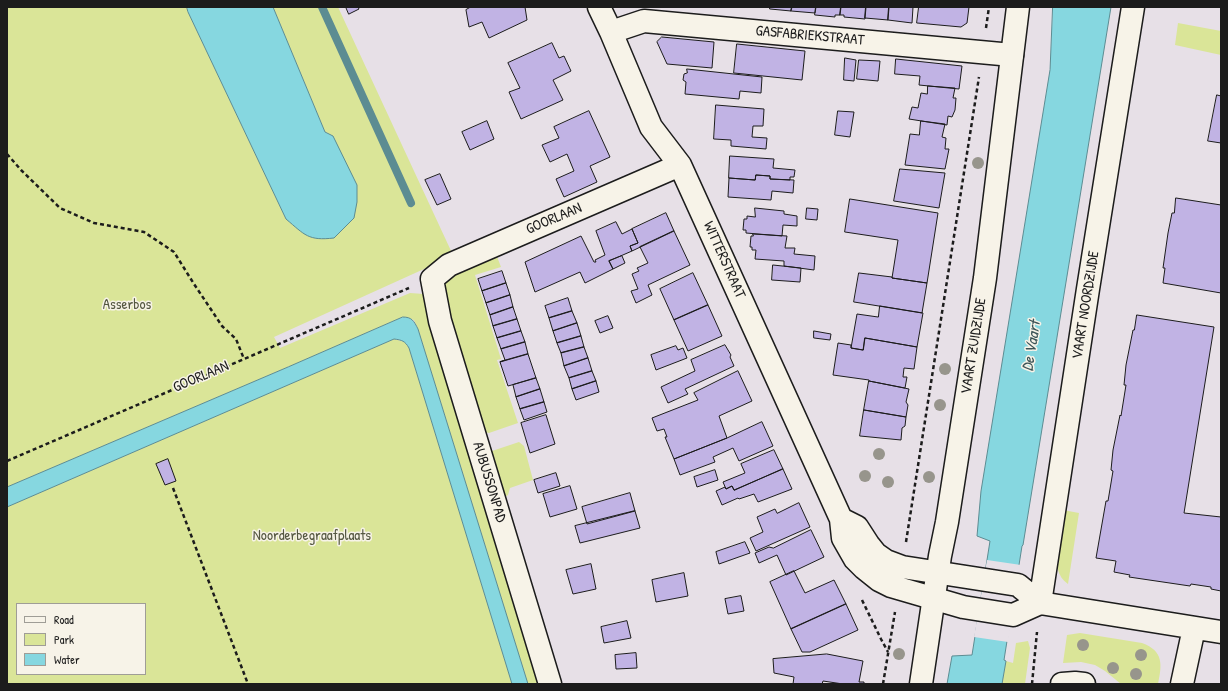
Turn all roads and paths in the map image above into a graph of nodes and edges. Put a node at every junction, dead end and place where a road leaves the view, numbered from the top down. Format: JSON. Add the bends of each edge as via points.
{"nodes":[{"id":1,"x":599,"y":7,"type":"edge"},
{"id":2,"x":1018,"y":7,"type":"edge"},
{"id":3,"x":1133,"y":7,"type":"edge"},
{"id":4,"x":611,"y":32,"type":"junction"},
{"id":5,"x":982,"y":53,"type":"junction"},
{"id":6,"x":1012,"y":55,"type":"junction"},
{"id":7,"x":7,"y":154,"type":"edge"},
{"id":8,"x":680,"y":165,"type":"junction"},
{"id":9,"x":432,"y":279,"type":"joint"},
{"id":10,"x":395,"y":293,"type":"dead end"},
{"id":11,"x":244,"y":359,"type":"junction"},
{"id":12,"x":7,"y":461,"type":"edge"},
{"id":13,"x":173,"y":488,"type":"dead end"},
{"id":14,"x":841,"y":519,"type":"junction"},
{"id":15,"x":902,"y":567,"type":"junction"},
{"id":16,"x":938,"y":573,"type":"junction"},
{"id":17,"x":862,"y":599,"type":"dead end"},
{"id":18,"x":934,"y":599,"type":"junction"},
{"id":19,"x":1040,"y":603,"type":"junction"},
{"id":20,"x":896,"y":606,"type":"dead end"},
{"id":21,"x":1037,"y":628,"type":"dead end"},
{"id":22,"x":1194,"y":628,"type":"junction"},
{"id":23,"x":1221,"y":632,"type":"edge"},
{"id":24,"x":888,"y":652,"type":"junction"},
{"id":25,"x":248,"y":684,"type":"edge"},
{"id":26,"x":550,"y":684,"type":"edge"},
{"id":27,"x":883,"y":684,"type":"edge"},
{"id":28,"x":921,"y":684,"type":"edge"},
{"id":29,"x":1032,"y":684,"type":"edge"},
{"id":30,"x":1062,"y":684,"type":"edge"},
{"id":31,"x":1084,"y":684,"type":"edge"},
{"id":32,"x":1182,"y":684,"type":"edge"}],
"edges":[{"from":1,"to":4,"type":"street","name":"WITTERSTRAAT"},
{"from":2,"to":6,"type":"street","name":"VAART ZUIDZIJDE"},
{"from":3,"to":19,"type":"street","name":"VAART NOORDZIJDE"},
{"from":4,"to":5,"type":"street","name":"GASFABRIEKSTRAAT","via":[[644,21]]},
{"from":4,"to":8,"type":"street","name":"WITTERSTRAAT","via":[[651,127]]},
{"from":5,"to":6,"type":"street","name":"GASFABRIEKSTRAAT"},
{"from":5,"to":15,"type":"path"},
{"from":6,"to":16,"type":"street","name":"VAART ZUIDZIJDE","via":[[985,278]]},
{"from":7,"to":11,"type":"path","via":[[60,208],[94,223],[144,232],[174,252],[222,326],[236,339]]},
{"from":8,"to":9,"type":"street","name":"GOORLAAN","via":[[449,265]]},
{"from":8,"to":14,"type":"street","name":"WITTERSTRAAT"},
{"from":9,"to":26,"type":"street","name":"AUBUSSONPAD","via":[[440,320]]},
{"from":10,"to":11,"type":"path","name":"GOORLAAN"},
{"from":11,"to":12,"type":"path","name":"GOORLAAN"},
{"from":13,"to":25,"type":"path"},
{"from":14,"to":15,"type":"street","via":[[857,527],[876,554]]},
{"from":14,"to":18,"type":"street","name":"WITTERSTRAAT","via":[[843,538],[855,559],[864,568],[891,586]]},
{"from":15,"to":16,"type":"street"},
{"from":16,"to":18,"type":"street","name":"VAART ZUIDZIJDE"},
{"from":16,"to":19,"type":"street","via":[[1018,585]]},
{"from":17,"to":24,"type":"path"},
{"from":18,"to":19,"type":"street","name":"WITTERSTRAAT","via":[[978,610],[1013,615]]},
{"from":18,"to":28,"type":"street","name":"VAART ZUIDZIJDE"},
{"from":19,"to":22,"type":"street"},
{"from":20,"to":24,"type":"path"},
{"from":21,"to":29,"type":"path"},
{"from":22,"to":23,"type":"street"},
{"from":22,"to":32,"type":"street"},
{"from":24,"to":27,"type":"path"},
{"from":30,"to":31,"type":"street"}]}
